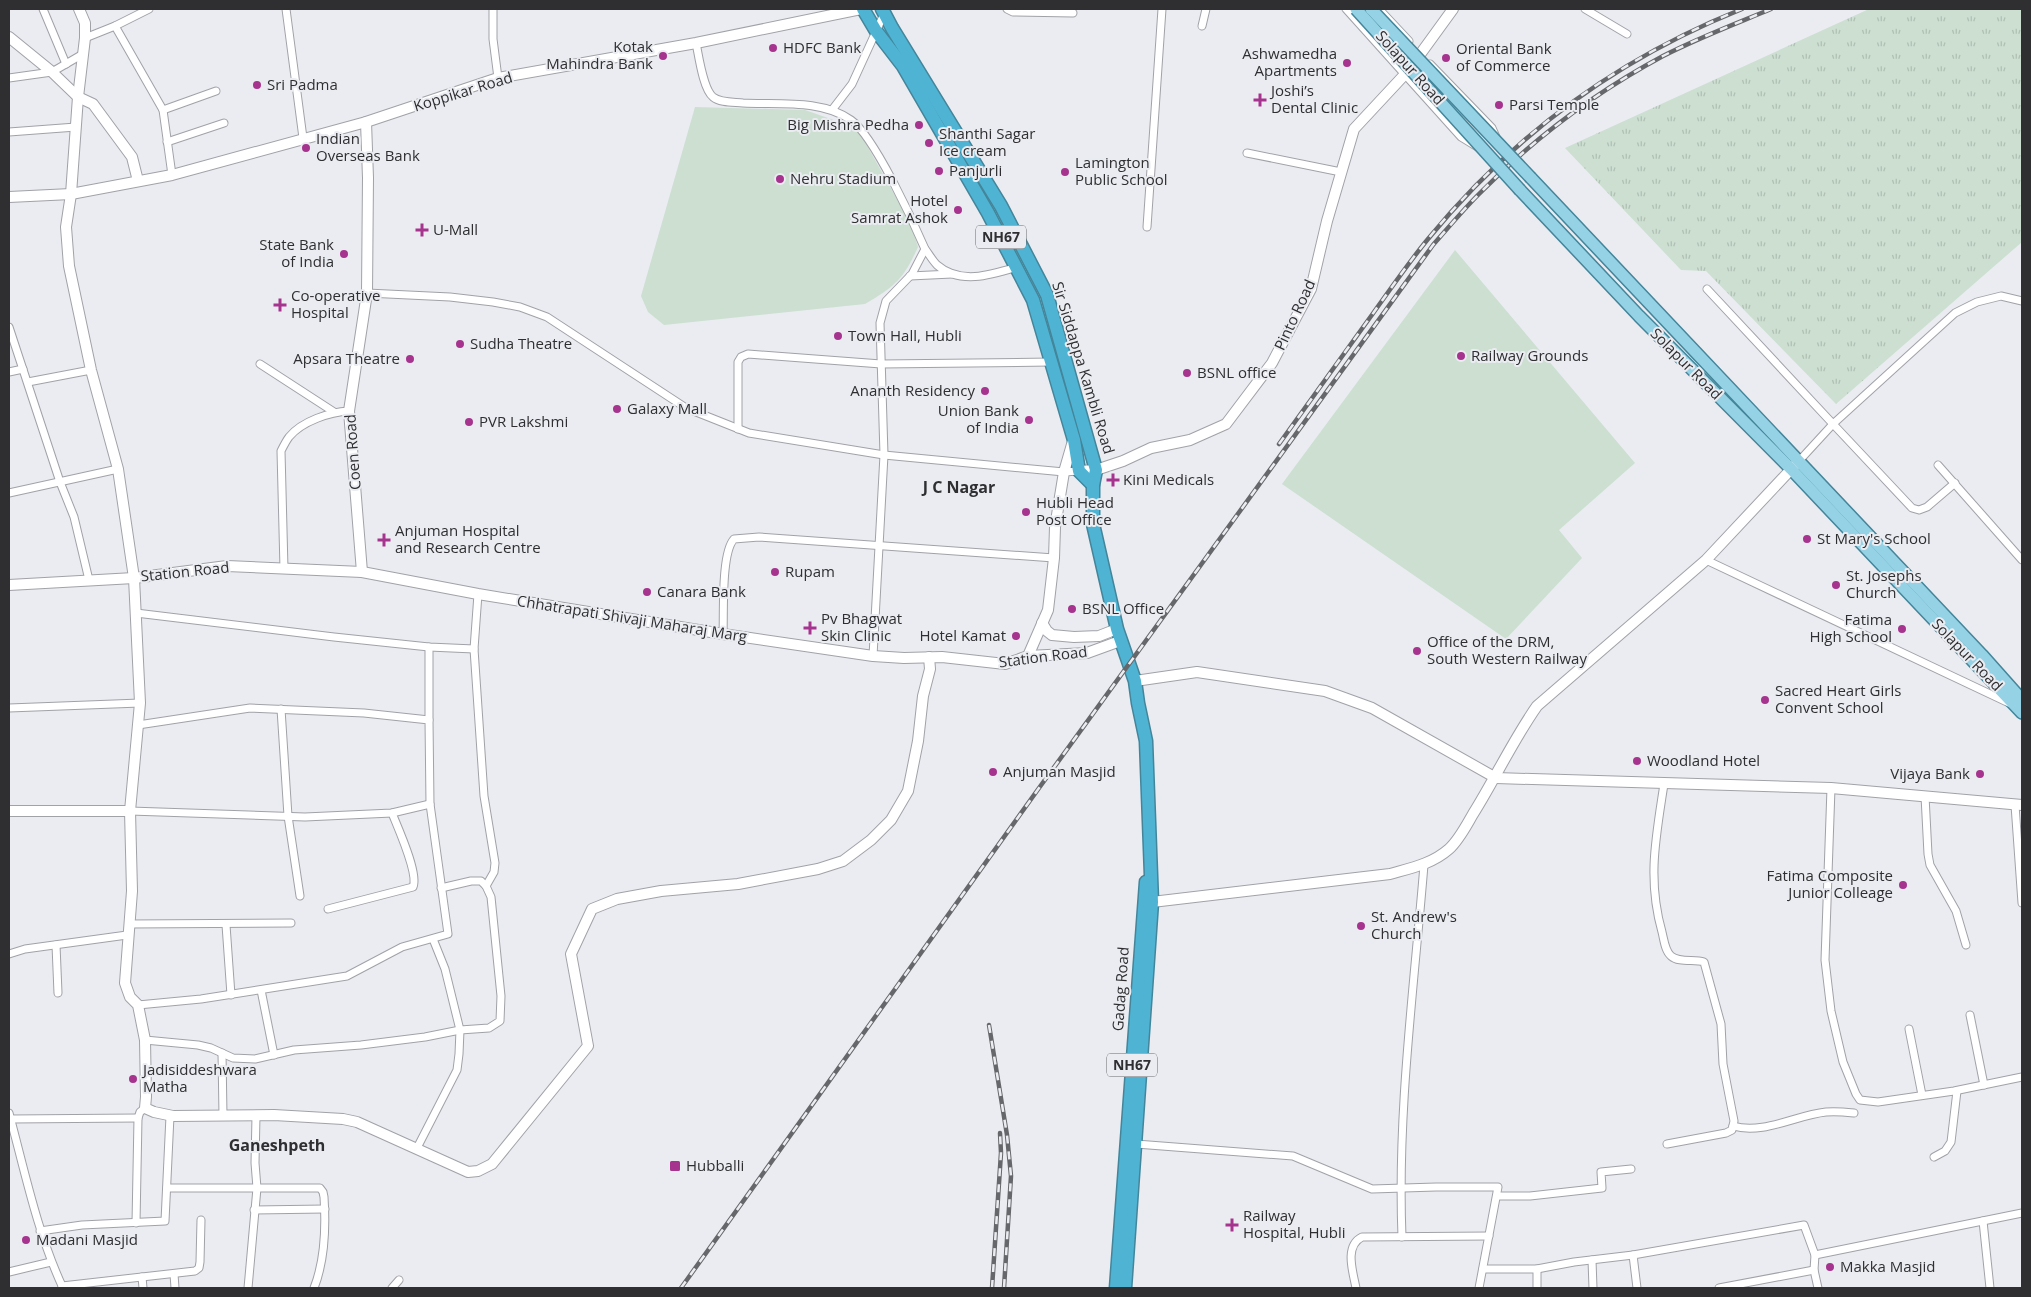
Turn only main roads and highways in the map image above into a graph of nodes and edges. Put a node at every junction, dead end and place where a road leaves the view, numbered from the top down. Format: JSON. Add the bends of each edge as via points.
{"nodes":[{"id":1,"x":862,"y":9,"type":"edge"},
{"id":2,"x":1356,"y":9,"type":"edge"},
{"id":3,"x":1371,"y":9,"type":"edge"},
{"id":4,"x":883,"y":11,"type":"edge"},
{"id":5,"x":1795,"y":465,"type":"junction"},
{"id":6,"x":1092,"y":485,"type":"junction"},
{"id":7,"x":2021,"y":707,"type":"edge"},
{"id":8,"x":1151,"y":842,"type":"junction"},
{"id":9,"x":1116,"y":1288,"type":"edge"},
{"id":10,"x":1125,"y":1288,"type":"edge"}],
"edges":[{"from":1,"to":6,"type":"highway","name":"Sir Siddappa Kambli Road","number":"NH67","via":[[903,66],[1033,300],[1074,440],[1079,471]]},
{"from":2,"to":5,"type":"main road","name":"Solapur Road","bridge":true,"via":[[1639,316]]},
{"from":3,"to":5,"type":"main road","name":"Solapur Road","bridge":true},
{"from":4,"to":6,"type":"highway","name":"Sir Siddappa Kambli Road","number":"NH67","via":[[1001,206],[1047,295],[1096,470]]},
{"from":5,"to":7,"type":"main road","name":"Solapur Road"},
{"from":6,"to":8,"type":"highway","name":"Gadag Road","number":"NH67","via":[[1093,524],[1119,635],[1135,681],[1146,741]]},
{"from":8,"to":9,"type":"highway","name":"Gadag Road","number":"NH67","via":[[1143,902]]},
{"from":8,"to":10,"type":"highway","name":"Gadag Road","number":"NH67","via":[[1152,902]]}]}
